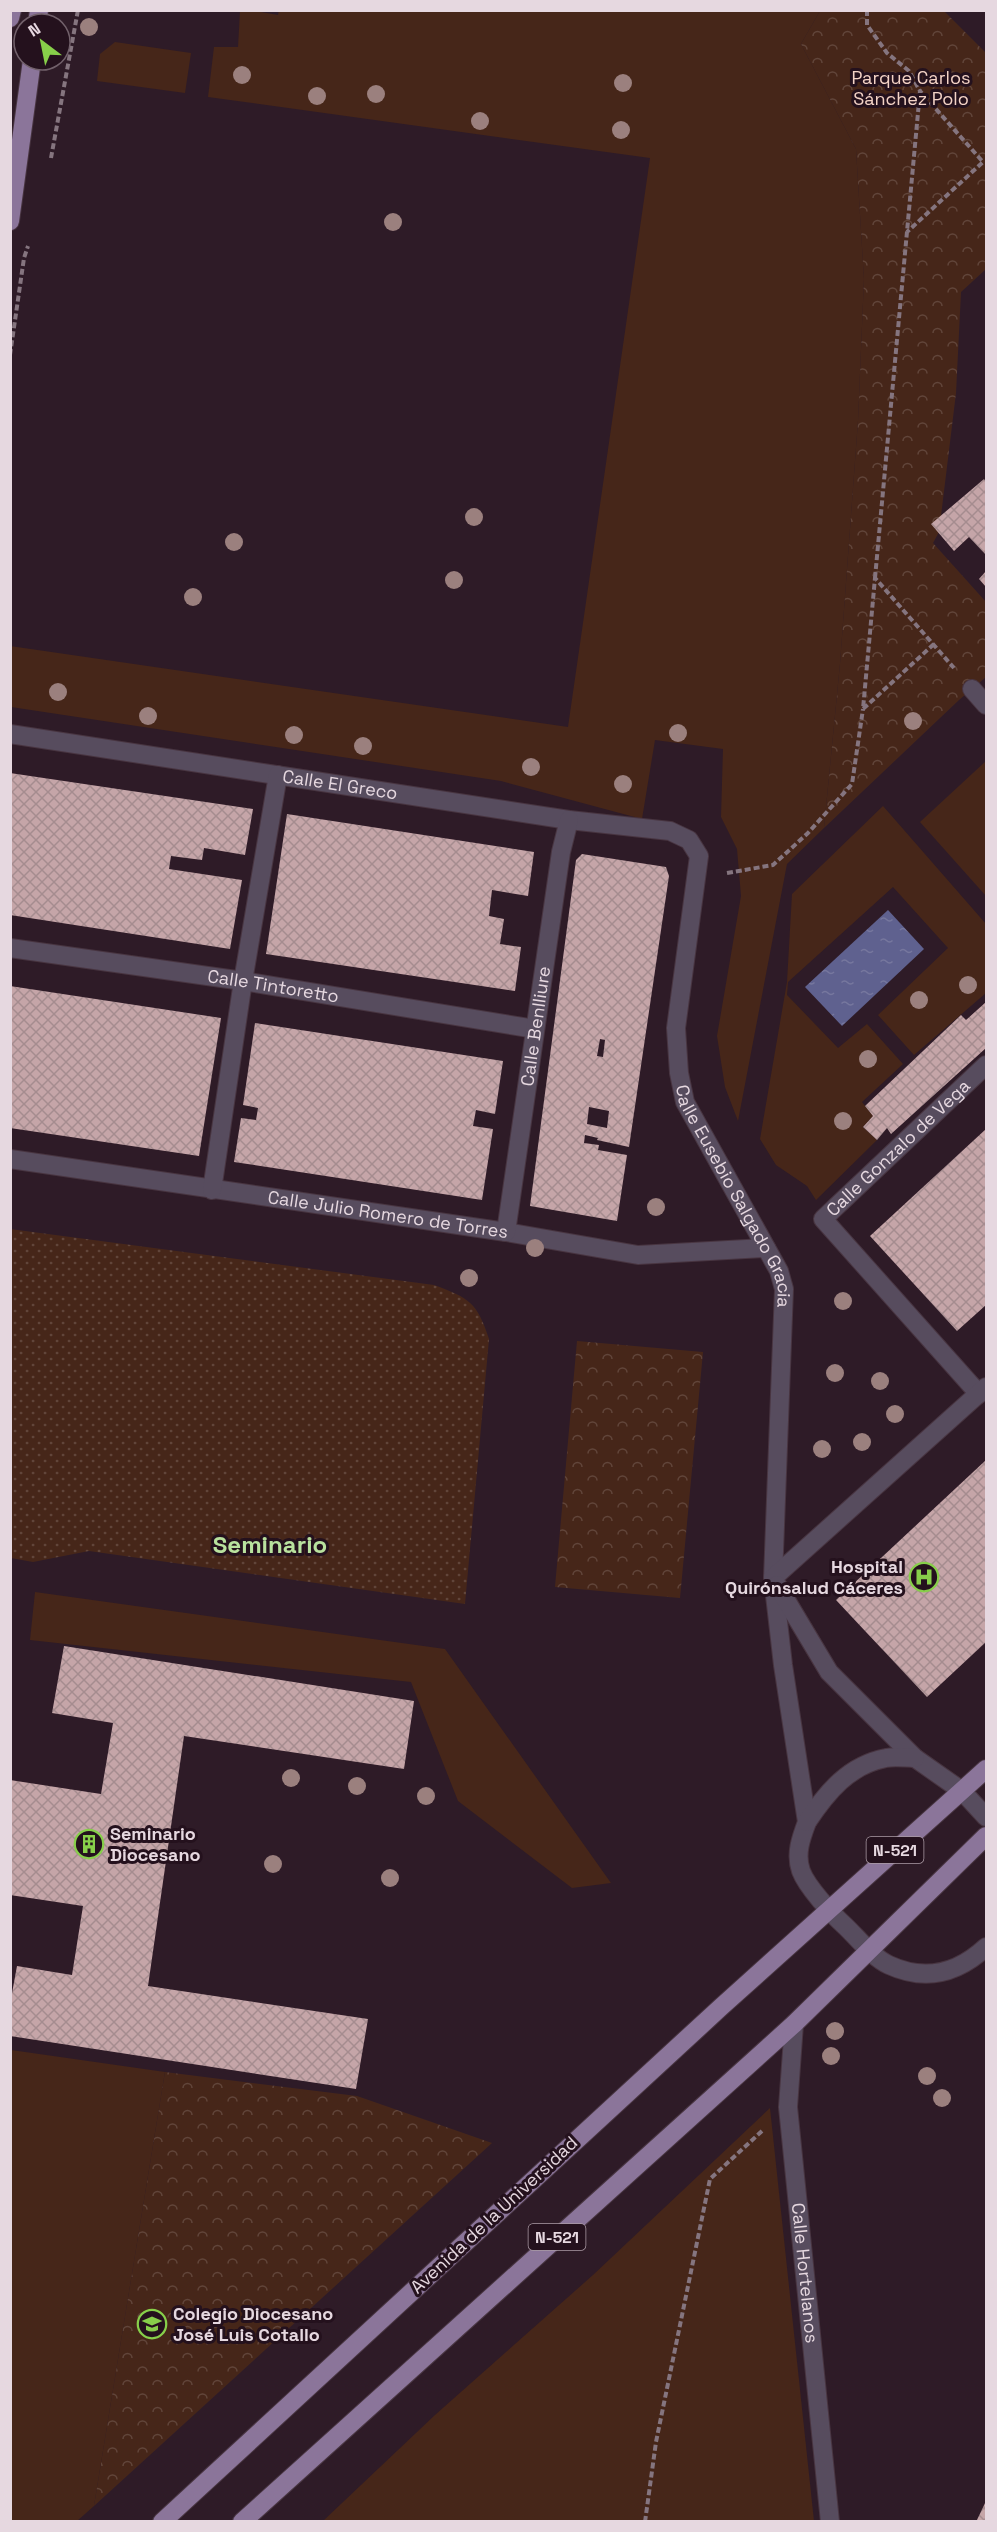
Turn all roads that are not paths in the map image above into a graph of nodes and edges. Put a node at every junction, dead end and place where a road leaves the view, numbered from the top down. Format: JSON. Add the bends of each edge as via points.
{"nodes":[{"id":1,"x":12,"y":10,"type":"edge"},
{"id":2,"x":10,"y":18,"type":"edge"},
{"id":3,"x":30,"y":72,"type":"edge"},
{"id":4,"x":10,"y":220,"type":"edge"},
{"id":5,"x":972,"y":689,"type":"road end"},
{"id":6,"x":987,"y":705,"type":"edge"},
{"id":7,"x":10,"y":734,"type":"edge"},
{"id":8,"x":278,"y":775,"type":"junction"},
{"id":9,"x":569,"y":820,"type":"junction"},
{"id":10,"x":670,"y":831,"type":"joint"},
{"id":11,"x":10,"y":948,"type":"edge"},
{"id":12,"x":243,"y":981,"type":"junction"},
{"id":13,"x":535,"y":1029,"type":"junction"},
{"id":14,"x":987,"y":1065,"type":"edge"},
{"id":15,"x":10,"y":1160,"type":"edge"},
{"id":16,"x":212,"y":1190,"type":"junction"},
{"id":17,"x":506,"y":1232,"type":"junction"},
{"id":18,"x":766,"y":1248,"type":"junction"},
{"id":19,"x":983,"y":1391,"type":"edge"},
{"id":20,"x":773,"y":1578,"type":"junction"},
{"id":21,"x":915,"y":1758,"type":"junction"},
{"id":22,"x":987,"y":1769,"type":"edge"},
{"id":23,"x":962,"y":1791,"type":"junction"},
{"id":24,"x":987,"y":1817,"type":"edge"},
{"id":25,"x":807,"y":1822,"type":"junction"},
{"id":26,"x":987,"y":1836,"type":"edge"},
{"id":27,"x":829,"y":1910,"type":"junction"},
{"id":28,"x":987,"y":1947,"type":"edge"},
{"id":29,"x":870,"y":1950,"type":"junction"},
{"id":30,"x":794,"y":2024,"type":"junction"},
{"id":31,"x":162,"y":2522,"type":"edge"},
{"id":32,"x":242,"y":2522,"type":"edge"},
{"id":33,"x":830,"y":2522,"type":"edge"}],
"edges":[{"from":1,"to":2,"type":"main road"},
{"from":3,"to":4,"type":"main road"},
{"from":5,"to":6,"type":"street"},
{"from":7,"to":8,"type":"street","name":"Calle El Greco"},
{"from":8,"to":9,"type":"street","name":"Calle El Greco"},
{"from":8,"to":12,"type":"street"},
{"from":9,"to":10,"type":"street","name":"Calle El Greco"},
{"from":9,"to":13,"type":"street","name":"Calle Benlliure"},
{"from":10,"to":18,"type":"street","name":"Calle Eusebio Salgado Gracia","via":[[689,840],[699,856],[676,1028],[685,1102]]},
{"from":11,"to":12,"type":"street","name":"Calle Tintoretto"},
{"from":12,"to":13,"type":"street","name":"Calle Tintoretto"},
{"from":12,"to":16,"type":"street"},
{"from":13,"to":17,"type":"street","name":"Calle Benlliure"},
{"from":14,"to":19,"type":"street","name":"Calle Gonzalo de Vega","via":[[823,1219]]},
{"from":15,"to":16,"type":"street","name":"Calle Julio Romero de Torres"},
{"from":16,"to":17,"type":"street","name":"Calle Julio Romero de Torres"},
{"from":17,"to":18,"type":"street","name":"Calle Julio Romero de Torres","via":[[638,1255]]},
{"from":18,"to":20,"type":"street","name":"Calle Eusebio Salgado Gracia","via":[[784,1289]]},
{"from":19,"to":20,"type":"street"},
{"from":20,"to":21,"type":"street","via":[[829,1672]]},
{"from":20,"to":25,"type":"street","name":"Calle Eusebio Salgado Gracia"},
{"from":21,"to":23,"type":"street"},
{"from":21,"to":25,"type":"street","via":[[888,1757],[859,1767],[827,1792]]},
{"from":22,"to":23,"type":"main road","name":"Avenida de la Universidad","number":"N-521"},
{"from":23,"to":24,"type":"street"},
{"from":23,"to":27,"type":"main road","name":"Avenida de la Universidad","number":"N-521"},
{"from":25,"to":27,"type":"street","name":"Calle Eusebio Salgado Gracia","via":[[799,1845],[801,1871]]},
{"from":26,"to":29,"type":"main road","number":"N-521"},
{"from":27,"to":29,"type":"street"},
{"from":27,"to":31,"type":"main road","name":"Avenida de la Universidad","number":"N-521"},
{"from":28,"to":29,"type":"street","via":[[970,1962],[948,1972],[921,1974],[888,1965]]},
{"from":29,"to":30,"type":"main road","number":"N-521"},
{"from":30,"to":32,"type":"main road","number":"N-521"},
{"from":30,"to":33,"type":"street","name":"Calle Hortelanos","via":[[788,2107]]}]}
